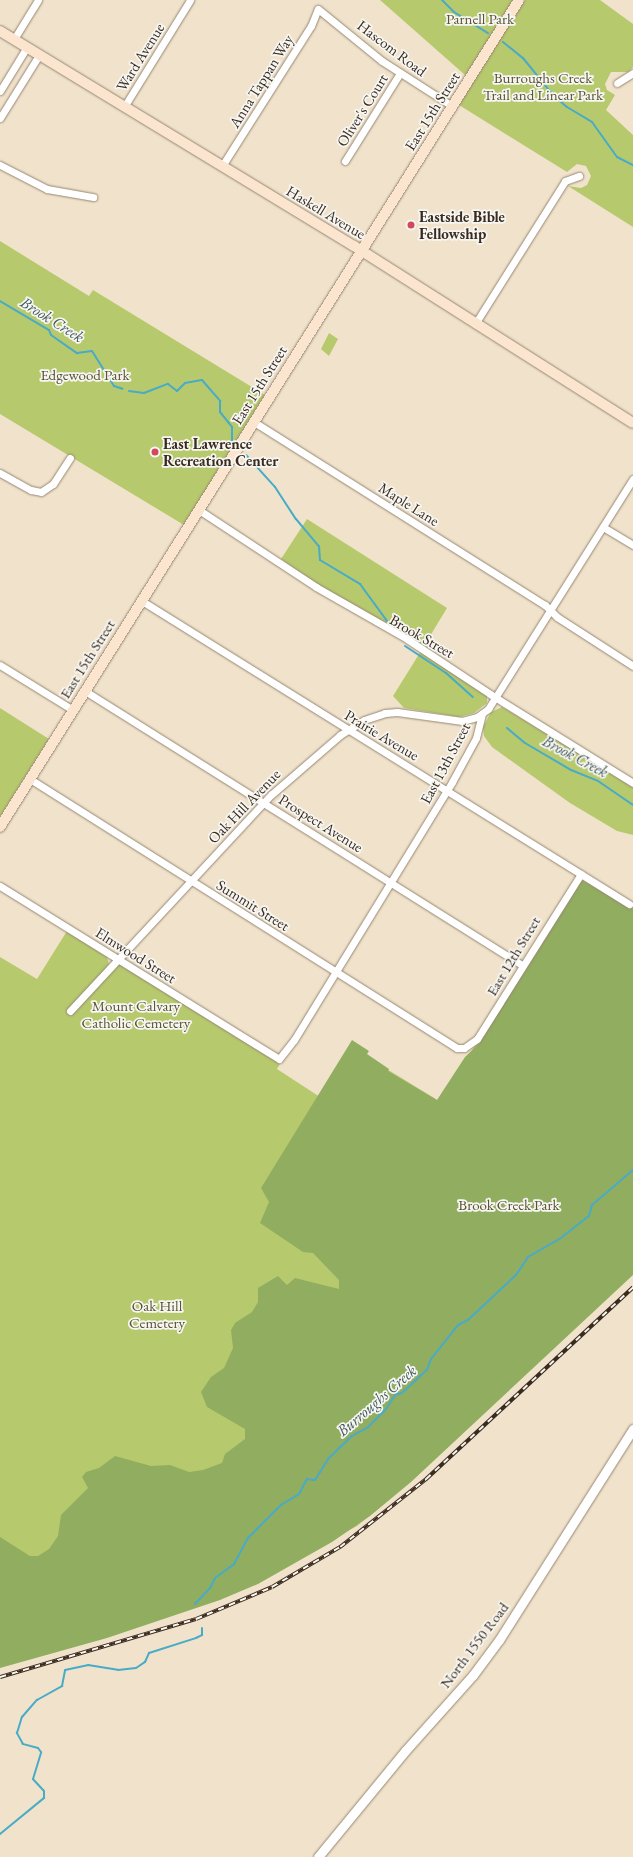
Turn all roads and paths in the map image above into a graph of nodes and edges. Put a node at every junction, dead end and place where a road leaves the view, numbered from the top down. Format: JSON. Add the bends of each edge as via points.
{"nodes":[{"id":1,"x":38,"y":0,"type":"edge"},
{"id":2,"x":190,"y":0,"type":"edge"},
{"id":3,"x":519,"y":0,"type":"edge"},
{"id":4,"x":318,"y":8,"type":"joint"},
{"id":5,"x":0,"y":31,"type":"edge"},
{"id":6,"x":14,"y":39,"type":"junction"},
{"id":7,"x":27,"y":47,"type":"junction"},
{"id":8,"x":39,"y":55,"type":"junction"},
{"id":9,"x":400,"y":73,"type":"junction"},
{"id":10,"x":633,"y":73,"type":"edge"},
{"id":11,"x":617,"y":84,"type":"dead end"},
{"id":12,"x":0,"y":91,"type":"edge"},
{"id":13,"x":452,"y":106,"type":"junction"},
{"id":14,"x":124,"y":107,"type":"junction"},
{"id":15,"x":0,"y":118,"type":"edge"},
{"id":16,"x":345,"y":161,"type":"dead end"},
{"id":17,"x":0,"y":165,"type":"edge"},
{"id":18,"x":222,"y":166,"type":"junction"},
{"id":19,"x":580,"y":176,"type":"dead end"},
{"id":20,"x":93,"y":197,"type":"dead end"},
{"id":21,"x":361,"y":251,"type":"junction"},
{"id":22,"x":475,"y":324,"type":"junction"},
{"id":23,"x":254,"y":422,"type":"junction"},
{"id":24,"x":633,"y":423,"type":"edge"},
{"id":25,"x":70,"y":458,"type":"dead end"},
{"id":26,"x":0,"y":473,"type":"edge"},
{"id":27,"x":633,"y":479,"type":"edge"},
{"id":28,"x":199,"y":510,"type":"junction"},
{"id":29,"x":603,"y":527,"type":"junction"},
{"id":30,"x":633,"y":545,"type":"edge"},
{"id":31,"x":142,"y":601,"type":"junction"},
{"id":32,"x":550,"y":610,"type":"junction"},
{"id":33,"x":0,"y":665,"type":"edge"},
{"id":34,"x":633,"y":666,"type":"edge"},
{"id":35,"x":85,"y":691,"type":"junction"},
{"id":36,"x":496,"y":698,"type":"junction"},
{"id":37,"x":73,"y":710,"type":"junction"},
{"id":38,"x":482,"y":714,"type":"junction"},
{"id":39,"x":348,"y":729,"type":"junction"},
{"id":40,"x":30,"y":779,"type":"junction"},
{"id":41,"x":633,"y":783,"type":"edge"},
{"id":42,"x":447,"y":790,"type":"junction"},
{"id":43,"x":264,"y":802,"type":"junction"},
{"id":44,"x":0,"y":827,"type":"edge"},
{"id":45,"x":580,"y":874,"type":"junction"},
{"id":46,"x":191,"y":881,"type":"junction"},
{"id":47,"x":391,"y":881,"type":"junction"},
{"id":48,"x":0,"y":886,"type":"edge"},
{"id":49,"x":630,"y":904,"type":"dead end"},
{"id":50,"x":118,"y":960,"type":"junction"},
{"id":51,"x":522,"y":965,"type":"junction"},
{"id":52,"x":335,"y":971,"type":"junction"},
{"id":53,"x":70,"y":1010,"type":"dead end"},
{"id":54,"x":464,"y":1048,"type":"joint"},
{"id":55,"x":279,"y":1059,"type":"joint"},
{"id":56,"x":632,"y":1432,"type":"edge"},
{"id":57,"x":318,"y":1857,"type":"edge"}],
"edges":[{"from":1,"to":6,"type":"street"},
{"from":2,"to":14,"type":"street","name":"Ward Avenue"},
{"from":3,"to":13,"type":"main road","name":"East 15th Street"},
{"from":4,"to":9,"type":"street","name":"Hascom Road"},
{"from":4,"to":18,"type":"street","name":"Anna Tappan Way","via":[[311,26]]},
{"from":5,"to":6,"type":"main road","name":"Haskell Avenue"},
{"from":6,"to":7,"type":"main road","name":"Haskell Avenue"},
{"from":7,"to":8,"type":"main road","name":"Haskell Avenue"},
{"from":7,"to":12,"type":"street"},
{"from":8,"to":14,"type":"main road","name":"Haskell Avenue"},
{"from":8,"to":15,"type":"street"},
{"from":9,"to":13,"type":"street","name":"Hascom Road"},
{"from":9,"to":16,"type":"street","name":"Oliver's Court"},
{"from":10,"to":11,"type":"street"},
{"from":13,"to":21,"type":"main road","name":"East 15th Street"},
{"from":14,"to":18,"type":"main road","name":"Haskell Avenue"},
{"from":17,"to":20,"type":"street","via":[[47,189]]},
{"from":18,"to":21,"type":"main road","name":"Haskell Avenue"},
{"from":19,"to":22,"type":"street","via":[[565,181]]},
{"from":21,"to":22,"type":"main road","name":"Haskell Avenue"},
{"from":21,"to":23,"type":"main road","name":"East 15th Street"},
{"from":22,"to":24,"type":"main road","name":"Haskell Avenue"},
{"from":23,"to":28,"type":"main road","name":"East 15th Street"},
{"from":23,"to":32,"type":"street","name":"Maple Lane"},
{"from":25,"to":26,"type":"street","via":[[53,484],[41,492],[31,490]]},
{"from":27,"to":29,"type":"street","name":"East 13th Street"},
{"from":28,"to":31,"type":"main road","name":"East 15th Street"},
{"from":28,"to":36,"type":"street","name":"Brook Street","via":[[316,588],[413,642]]},
{"from":29,"to":30,"type":"street"},
{"from":29,"to":32,"type":"street","name":"East 13th Street"},
{"from":31,"to":35,"type":"main road","name":"East 15th Street"},
{"from":31,"to":39,"type":"street","name":"Prairie Avenue"},
{"from":32,"to":34,"type":"street","name":"Maple Lane"},
{"from":32,"to":36,"type":"street","name":"East 13th Street"},
{"from":33,"to":37,"type":"street"},
{"from":35,"to":37,"type":"main road","name":"East 15th Street"},
{"from":35,"to":43,"type":"street","name":"Prospect Avenue"},
{"from":36,"to":38,"type":"street","name":"East 13th Street"},
{"from":36,"to":41,"type":"street","name":"Brook Street"},
{"from":37,"to":40,"type":"main road","name":"East 15th Street"},
{"from":38,"to":39,"type":"street","name":"Oak Hill Avenue","via":[[471,720],[453,721],[408,713],[385,713]]},
{"from":38,"to":42,"type":"street","name":"East 13th Street","via":[[476,738]]},
{"from":39,"to":42,"type":"street","name":"Prairie Avenue"},
{"from":39,"to":43,"type":"street","name":"Oak Hill Avenue","via":[[301,766]]},
{"from":40,"to":44,"type":"main road","name":"East 15th Street"},
{"from":40,"to":46,"type":"street","name":"Summit Street"},
{"from":42,"to":45,"type":"street","name":"Prairie Avenue"},
{"from":42,"to":47,"type":"street","name":"East 13th Street"},
{"from":43,"to":46,"type":"street","name":"Oak Hill Avenue"},
{"from":43,"to":47,"type":"street","name":"Prospect Avenue"},
{"from":45,"to":49,"type":"street","name":"Prairie Avenue"},
{"from":45,"to":51,"type":"street","name":"East 12th Street"},
{"from":46,"to":50,"type":"street","name":"Oak Hill Avenue"},
{"from":46,"to":52,"type":"street","name":"Summit Street"},
{"from":47,"to":51,"type":"street","name":"Prospect Avenue"},
{"from":47,"to":52,"type":"street","name":"East 13th Street"},
{"from":48,"to":50,"type":"street","name":"Elmwood Street"},
{"from":50,"to":53,"type":"street","name":"Oak Hill Avenue"},
{"from":50,"to":55,"type":"street","name":"Elmwood Street"},
{"from":51,"to":54,"type":"street","name":"East 12th Street","via":[[478,1039]]},
{"from":52,"to":54,"type":"street","name":"Summit Street","via":[[452,1045]]},
{"from":52,"to":55,"type":"street","name":"East 13th Street","via":[[294,1040]]},
{"from":56,"to":57,"type":"street","name":"North 1550 Road","via":[[516,1614],[473,1675],[405,1751]]}]}
